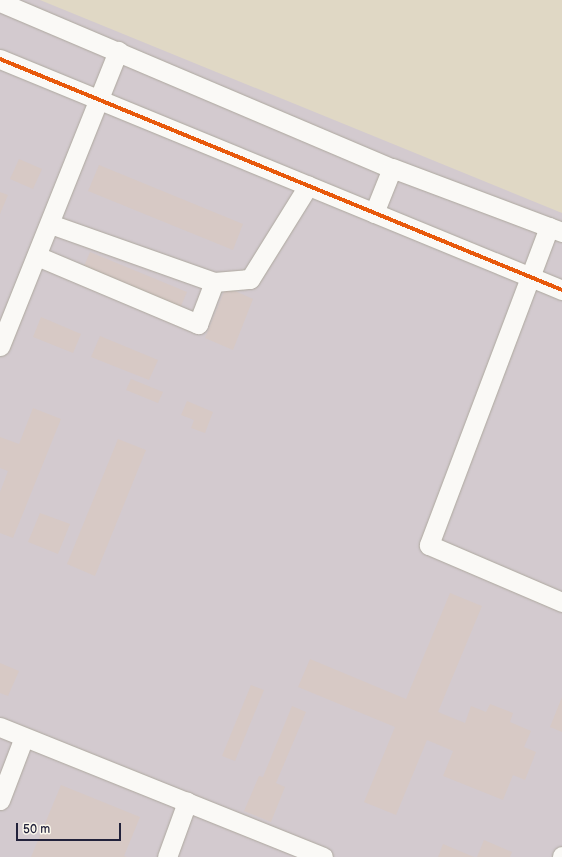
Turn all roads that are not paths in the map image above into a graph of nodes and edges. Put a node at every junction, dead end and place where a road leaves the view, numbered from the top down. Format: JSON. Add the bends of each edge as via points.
{"nodes":[{"id":1,"x":0,"y":2,"type":"edge"},
{"id":2,"x":118,"y":51,"type":"junction"},
{"id":3,"x":0,"y":59,"type":"edge"},
{"id":4,"x":96,"y":100,"type":"junction"},
{"id":5,"x":392,"y":168,"type":"junction"},
{"id":6,"x":308,"y":186,"type":"junction"},
{"id":7,"x":374,"y":213,"type":"junction"},
{"id":8,"x":50,"y":224,"type":"junction"},
{"id":9,"x":556,"y":230,"type":"edge"},
{"id":10,"x":36,"y":256,"type":"junction"},
{"id":11,"x":530,"y":277,"type":"junction"},
{"id":12,"x":214,"y":282,"type":"junction"},
{"id":13,"x":562,"y":290,"type":"edge"},
{"id":14,"x":6,"y":314,"type":"edge"},
{"id":15,"x":0,"y":346,"type":"edge"},
{"id":16,"x":562,"y":602,"type":"edge"},
{"id":17,"x":0,"y":727,"type":"edge"},
{"id":18,"x":24,"y":737,"type":"junction"},
{"id":19,"x":0,"y":800,"type":"edge"},
{"id":20,"x":187,"y":802,"type":"junction"},
{"id":21,"x":166,"y":857,"type":"edge"},
{"id":22,"x":323,"y":857,"type":"edge"}],
"edges":[{"from":1,"to":2,"type":"street"},
{"from":2,"to":4,"type":"street"},
{"from":2,"to":5,"type":"street"},
{"from":3,"to":4,"type":"street"},
{"from":4,"to":6,"type":"street"},
{"from":4,"to":8,"type":"street"},
{"from":5,"to":7,"type":"street"},
{"from":5,"to":9,"type":"street"},
{"from":6,"to":7,"type":"street"},
{"from":6,"to":12,"type":"street","via":[[250,279]]},
{"from":7,"to":11,"type":"street"},
{"from":8,"to":10,"type":"street"},
{"from":8,"to":12,"type":"street"},
{"from":9,"to":11,"type":"street"},
{"from":10,"to":12,"type":"street","via":[[198,324]]},
{"from":10,"to":14,"type":"street"},
{"from":11,"to":13,"type":"street"},
{"from":11,"to":16,"type":"street","via":[[429,545]]},
{"from":14,"to":15,"type":"street"},
{"from":17,"to":18,"type":"street"},
{"from":18,"to":19,"type":"street"},
{"from":18,"to":20,"type":"street"},
{"from":20,"to":21,"type":"street"},
{"from":20,"to":22,"type":"street"}]}
